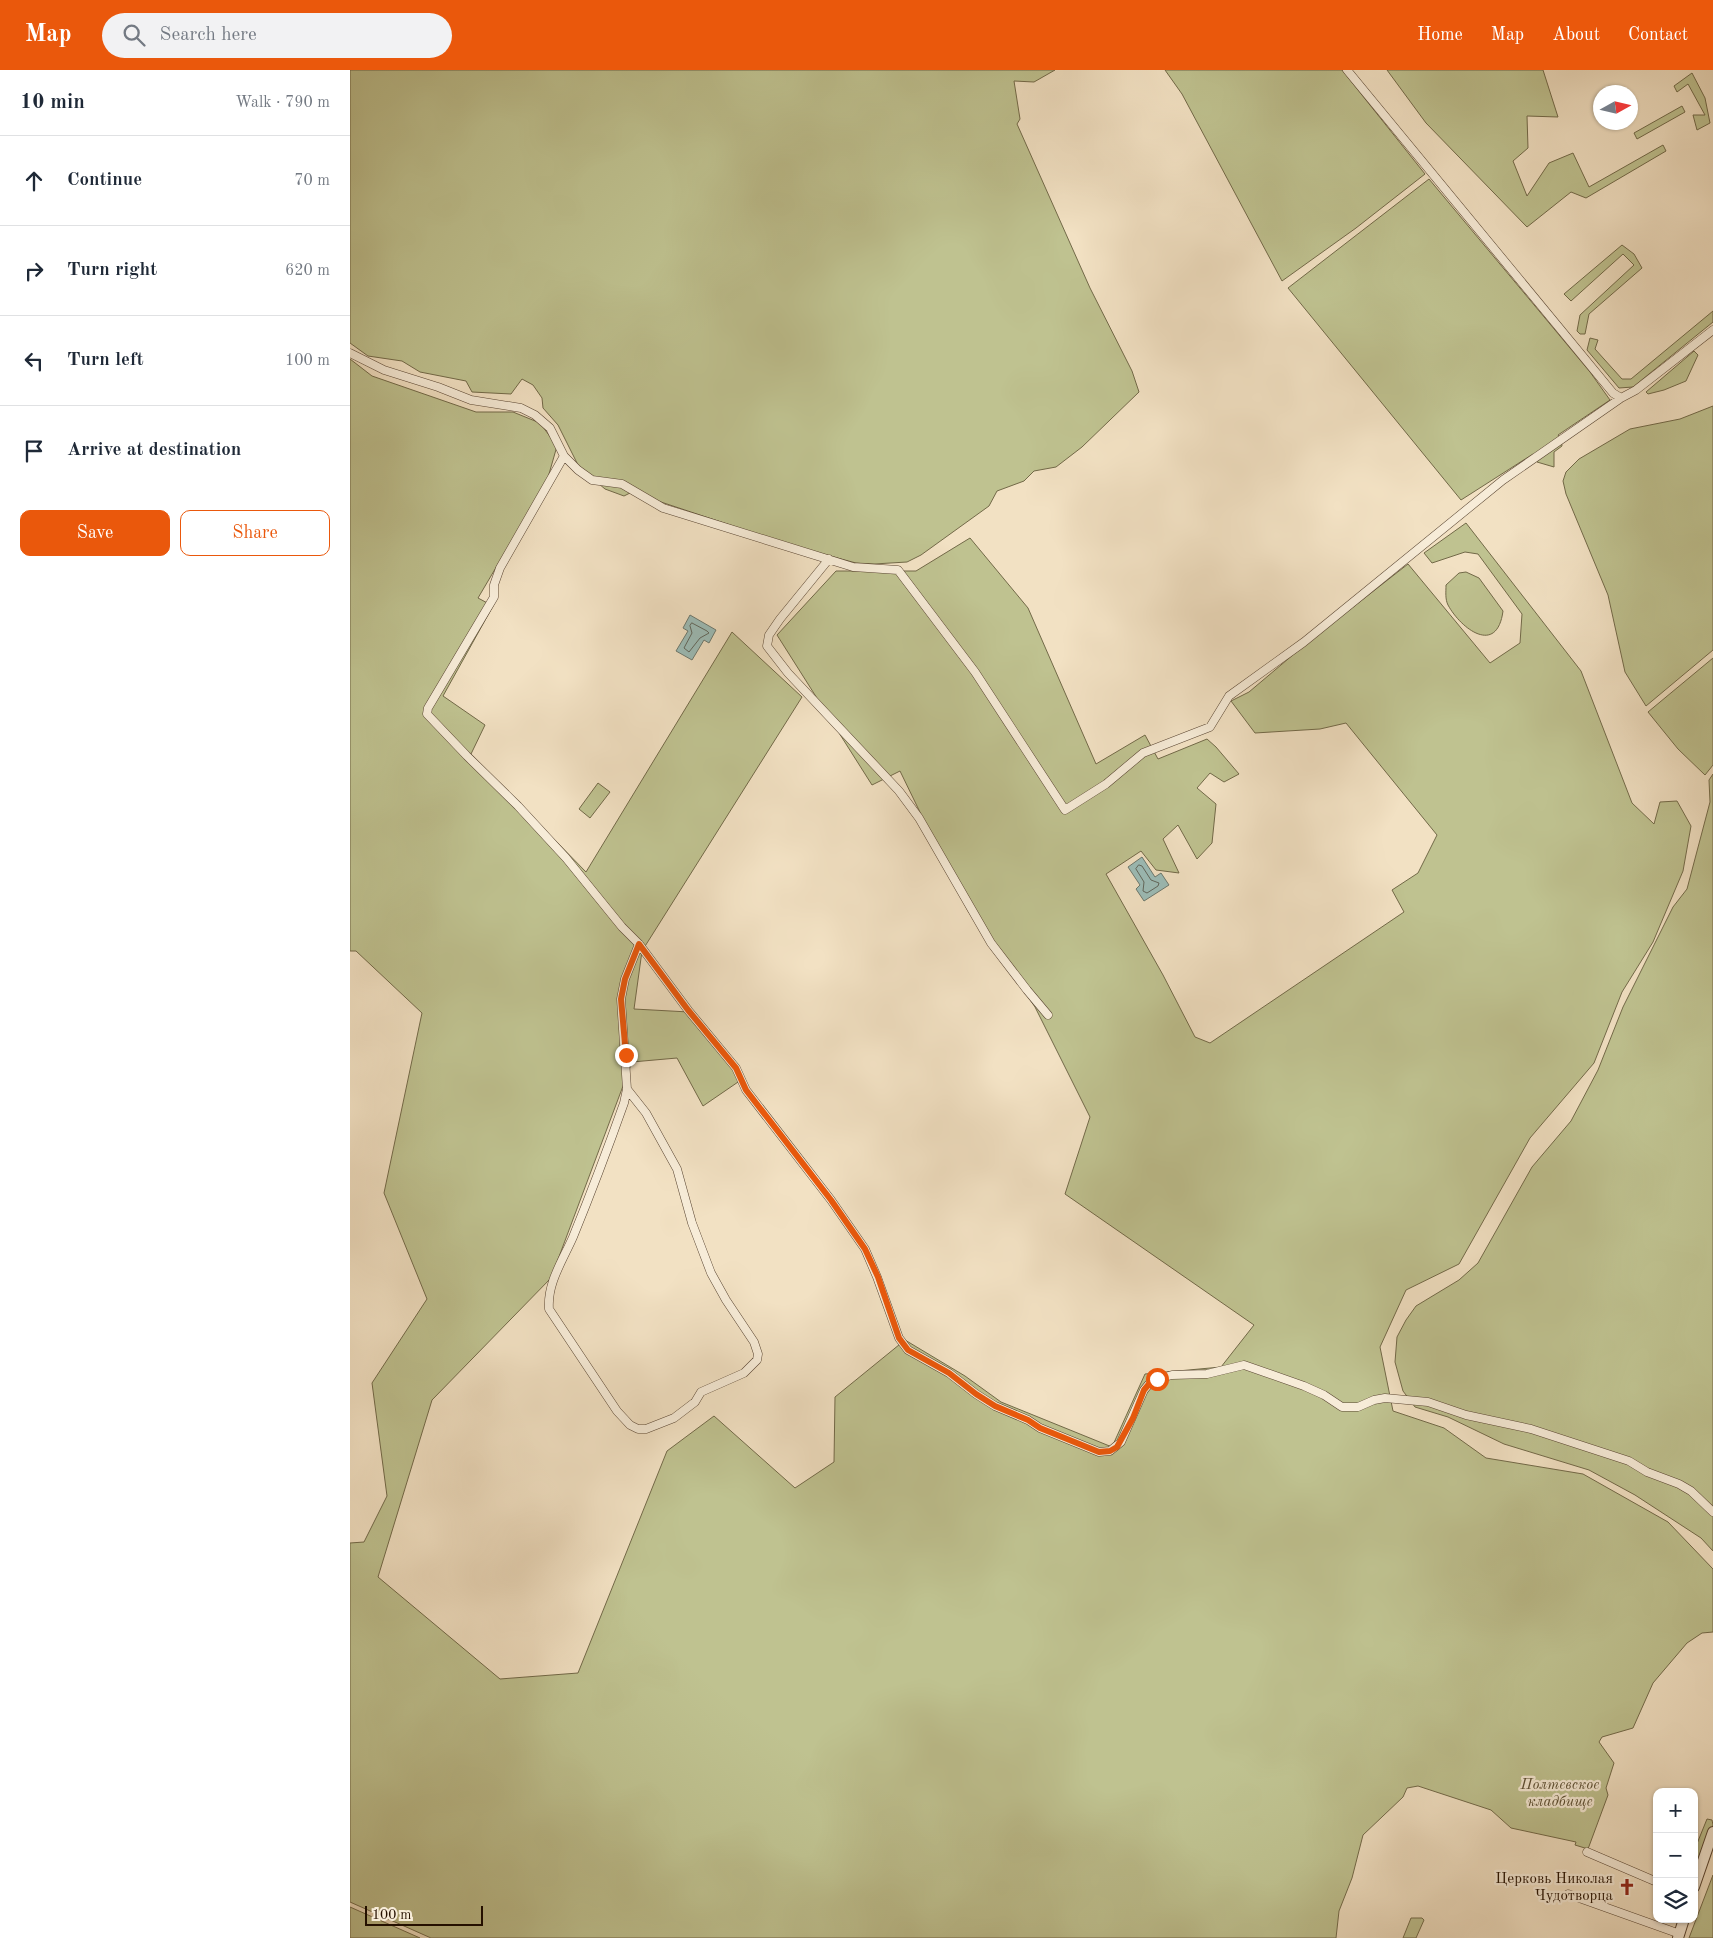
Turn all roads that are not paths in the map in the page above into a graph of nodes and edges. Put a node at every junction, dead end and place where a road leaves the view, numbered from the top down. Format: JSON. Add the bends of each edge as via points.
{"nodes":[{"id":1,"x":1347,"y":70,"type":"edge"},
{"id":2,"x":1713,"y":330,"type":"edge"},
{"id":3,"x":350,"y":353,"type":"edge"},
{"id":4,"x":1621,"y":398,"type":"junction"},
{"id":5,"x":564,"y":456,"type":"junction"},
{"id":6,"x":829,"y":559,"type":"junction"},
{"id":7,"x":639,"y":944,"type":"junction"},
{"id":8,"x":1048,"y":1015,"type":"dead end"},
{"id":9,"x":627,"y":1089,"type":"junction"},
{"id":10,"x":1713,"y":1512,"type":"edge"},
{"id":11,"x":1713,"y":1832,"type":"edge"},
{"id":12,"x":1587,"y":1852,"type":"dead end"},
{"id":13,"x":1697,"y":1878,"type":"edge"},
{"id":14,"x":1653,"y":1880,"type":"edge"},
{"id":15,"x":1568,"y":1894,"type":"dead end"},
{"id":16,"x":1683,"y":1923,"type":"edge"},
{"id":17,"x":1679,"y":1936,"type":"edge"}],
"edges":[{"from":1,"to":4,"type":"street","via":[[1613,393]]},
{"from":2,"to":4,"type":"street"},
{"from":3,"to":5,"type":"street","via":[[384,370],[471,400],[521,408],[550,428]]},
{"from":4,"to":6,"type":"street","via":[[1503,480],[1304,642],[1228,696],[1210,727],[1143,753],[1106,784],[1065,810],[975,672],[898,570],[852,567]]},
{"from":5,"to":6,"type":"street","via":[[592,480],[622,484],[662,508]]},
{"from":5,"to":7,"type":"street","via":[[500,568],[494,597],[427,714],[566,858]]},
{"from":6,"to":8,"type":"street","via":[[780,619],[769,636],[767,646],[788,673],[899,791],[919,818],[991,943]]},
{"from":7,"to":9,"type":"street","via":[[621,999]]},
{"from":7,"to":10,"type":"street","via":[[736,1068],[746,1090],[865,1249],[899,1338],[908,1350],[949,1373],[995,1406],[1099,1452],[1110,1451],[1121,1442],[1149,1384],[1172,1375],[1207,1374],[1244,1365],[1304,1386],[1342,1407],[1358,1407],[1385,1398],[1428,1402],[1466,1415],[1531,1429],[1629,1461],[1647,1472],[1680,1484]]},
{"from":9,"to":9,"type":"street","via":[[616,1127],[551,1285],[548,1301],[549,1309],[617,1411],[630,1425],[646,1429],[686,1410],[701,1392],[744,1373],[757,1360],[758,1354],[754,1342],[711,1273],[692,1223],[678,1169],[646,1113]]},
{"from":11,"to":13,"type":"street"},
{"from":12,"to":14,"type":"street"},
{"from":15,"to":17,"type":"street"},
{"from":16,"to":17,"type":"street"}]}
